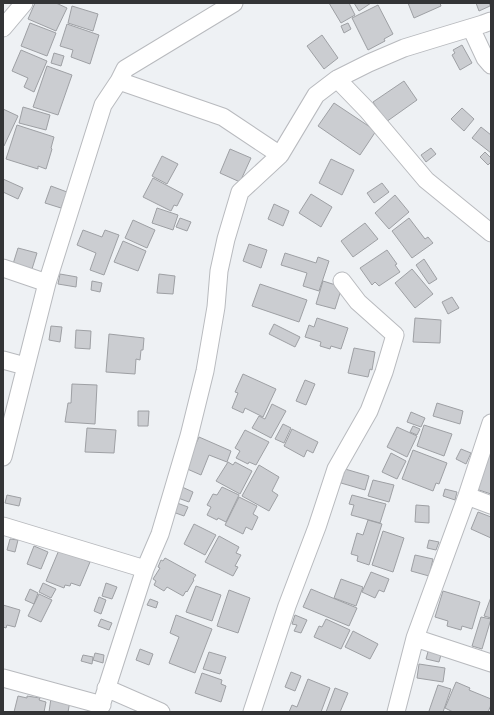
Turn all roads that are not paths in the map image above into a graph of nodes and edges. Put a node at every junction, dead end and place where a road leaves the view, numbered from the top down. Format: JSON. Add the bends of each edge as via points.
{"nodes":[{"id":1,"x":24,"y":3,"type":"edge"},
{"id":2,"x":234,"y":3,"type":"edge"},
{"id":3,"x":491,"y":21,"type":"edge"},
{"id":4,"x":3,"y":28,"type":"edge"},
{"id":5,"x":471,"y":28,"type":"junction"},
{"id":6,"x":491,"y":65,"type":"edge"},
{"id":7,"x":337,"y":79,"type":"junction"},
{"id":8,"x":119,"y":81,"type":"junction"},
{"id":9,"x":280,"y":155,"type":"junction"},
{"id":10,"x":491,"y":234,"type":"edge"},
{"id":11,"x":3,"y":268,"type":"edge"},
{"id":12,"x":342,"y":281,"type":"dead end"},
{"id":13,"x":47,"y":282,"type":"junction"},
{"id":14,"x":3,"y":360,"type":"edge"},
{"id":15,"x":25,"y":366,"type":"junction"},
{"id":16,"x":491,"y":423,"type":"edge"},
{"id":17,"x":3,"y":456,"type":"edge"},
{"id":18,"x":467,"y":496,"type":"junction"},
{"id":19,"x":491,"y":506,"type":"edge"},
{"id":20,"x":3,"y":526,"type":"edge"},
{"id":21,"x":145,"y":569,"type":"junction"},
{"id":22,"x":415,"y":638,"type":"junction"},
{"id":23,"x":491,"y":663,"type":"edge"},
{"id":24,"x":3,"y":678,"type":"edge"},
{"id":25,"x":106,"y":688,"type":"junction"},
{"id":26,"x":100,"y":708,"type":"edge"},
{"id":27,"x":161,"y":712,"type":"edge"},
{"id":28,"x":252,"y":712,"type":"edge"},
{"id":29,"x":396,"y":712,"type":"edge"}],
"edges":[{"from":1,"to":4,"type":"street"},
{"from":2,"to":8,"type":"street","via":[[125,69]]},
{"from":3,"to":5,"type":"street"},
{"from":5,"to":6,"type":"street"},
{"from":5,"to":7,"type":"street","via":[[404,48]]},
{"from":7,"to":9,"type":"street","via":[[316,95]]},
{"from":7,"to":10,"type":"street","via":[[426,180]]},
{"from":8,"to":9,"type":"street","via":[[223,117]]},
{"from":8,"to":13,"type":"street","via":[[103,105]]},
{"from":9,"to":21,"type":"street","via":[[240,192],[219,271],[216,307],[205,371],[189,436],[160,534]]},
{"from":11,"to":13,"type":"street"},
{"from":12,"to":28,"type":"street","via":[[358,302],[395,335],[369,411],[336,469],[317,527],[286,606]]},
{"from":13,"to":15,"type":"street"},
{"from":14,"to":15,"type":"street"},
{"from":15,"to":17,"type":"street"},
{"from":16,"to":18,"type":"street"},
{"from":18,"to":19,"type":"street"},
{"from":18,"to":22,"type":"street"},
{"from":20,"to":21,"type":"street"},
{"from":21,"to":25,"type":"street"},
{"from":22,"to":23,"type":"street"},
{"from":22,"to":29,"type":"street"},
{"from":24,"to":26,"type":"street"},
{"from":25,"to":26,"type":"street"},
{"from":25,"to":27,"type":"street"}]}
